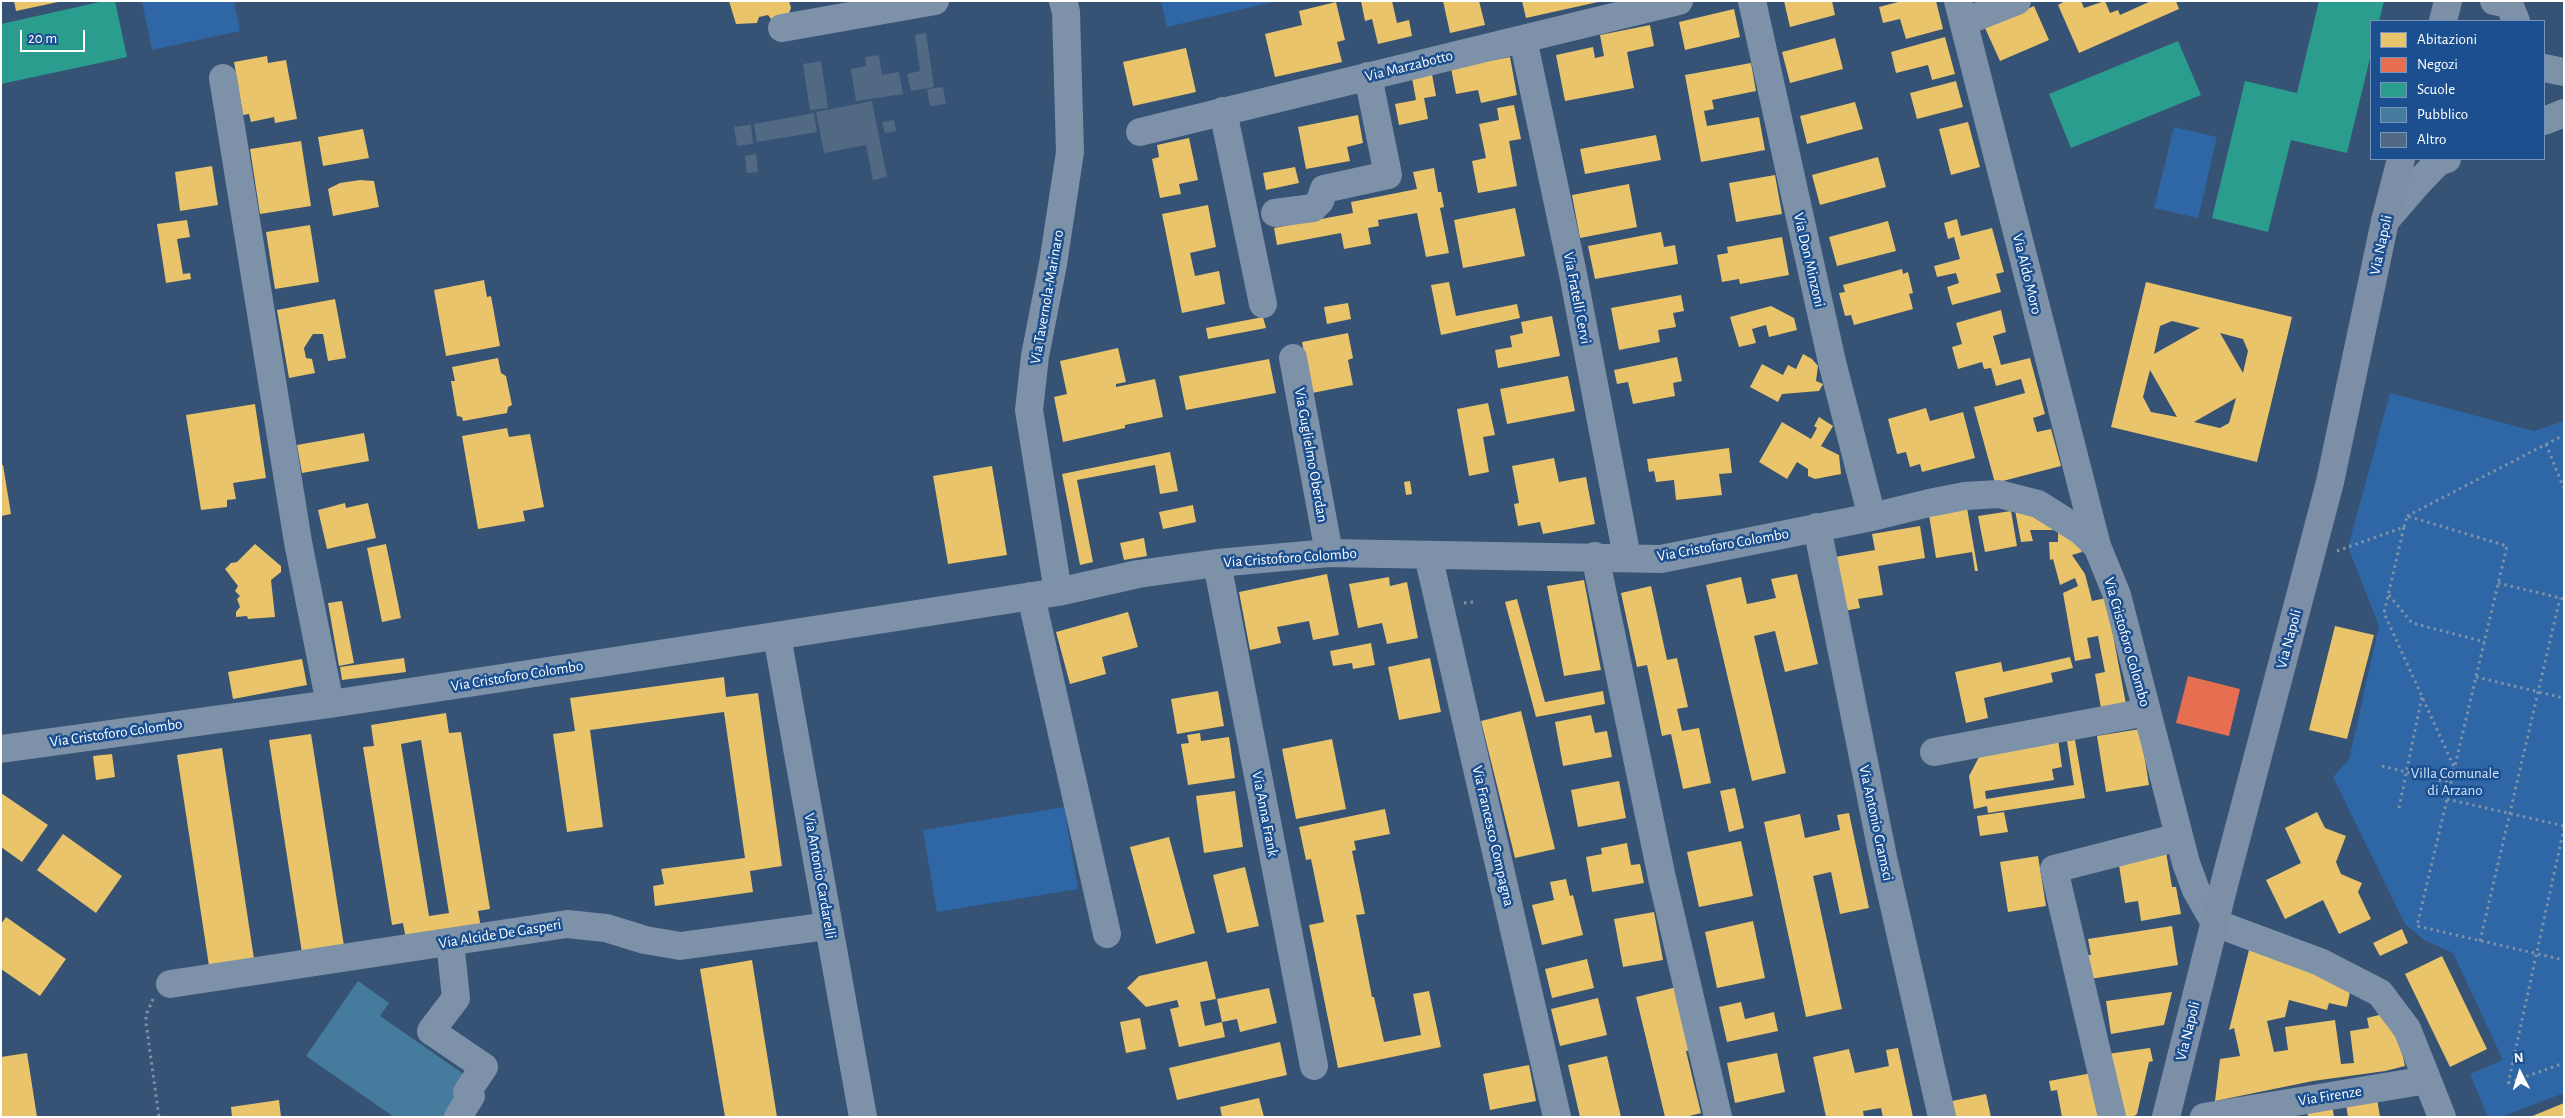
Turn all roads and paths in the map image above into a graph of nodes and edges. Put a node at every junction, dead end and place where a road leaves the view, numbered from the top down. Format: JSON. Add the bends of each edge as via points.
{"nodes":[{"id":1,"x":935,"y":1,"type":"edge"},
{"id":2,"x":1063,"y":1,"type":"edge"},
{"id":3,"x":1679,"y":1,"type":"edge"},
{"id":4,"x":1752,"y":1,"type":"edge"},
{"id":5,"x":2017,"y":1,"type":"edge"},
{"id":6,"x":2448,"y":1,"type":"edge"},
{"id":7,"x":1961,"y":12,"type":"edge"},
{"id":8,"x":2442,"y":20,"type":"edge"},
{"id":9,"x":782,"y":28,"type":"dead end"},
{"id":10,"x":1523,"y":39,"type":"junction"},
{"id":11,"x":2545,"y":68,"type":"edge"},
{"id":12,"x":2564,"y":72,"type":"edge"},
{"id":13,"x":1368,"y":76,"type":"junction"},
{"id":14,"x":224,"y":78,"type":"dead end"},
{"id":15,"x":1223,"y":111,"type":"junction"},
{"id":16,"x":2564,"y":113,"type":"edge"},
{"id":17,"x":2545,"y":121,"type":"edge"},
{"id":18,"x":1140,"y":132,"type":"dead end"},
{"id":19,"x":2401,"y":160,"type":"edge"},
{"id":20,"x":2440,"y":160,"type":"edge"},
{"id":21,"x":1275,"y":214,"type":"dead end"},
{"id":22,"x":2386,"y":221,"type":"junction"},
{"id":23,"x":1263,"y":304,"type":"dead end"},
{"id":24,"x":1293,"y":358,"type":"dead end"},
{"id":25,"x":2564,"y":435,"type":"edge"},
{"id":26,"x":2546,"y":444,"type":"junction"},
{"id":27,"x":2564,"y":489,"type":"edge"},
{"id":28,"x":2407,"y":516,"type":"junction"},
{"id":29,"x":1872,"y":517,"type":"junction"},
{"id":30,"x":1817,"y":527,"type":"junction"},
{"id":31,"x":2404,"y":527,"type":"junction"},
{"id":32,"x":2097,"y":546,"type":"junction"},
{"id":33,"x":2338,"y":550,"type":"dead end"},
{"id":34,"x":1328,"y":553,"type":"junction"},
{"id":35,"x":1428,"y":555,"type":"junction"},
{"id":36,"x":1595,"y":556,"type":"junction"},
{"id":37,"x":1627,"y":557,"type":"junction"},
{"id":38,"x":1217,"y":563,"type":"junction"},
{"id":39,"x":2498,"y":583,"type":"junction"},
{"id":40,"x":1058,"y":592,"type":"junction"},
{"id":41,"x":2389,"y":594,"type":"junction"},
{"id":42,"x":1031,"y":596,"type":"junction"},
{"id":43,"x":2562,"y":598,"type":"edge"},
{"id":44,"x":777,"y":636,"type":"junction"},
{"id":45,"x":2485,"y":642,"type":"junction"},
{"id":46,"x":2476,"y":677,"type":"junction"},
{"id":47,"x":2538,"y":692,"type":"junction"},
{"id":48,"x":2422,"y":696,"type":"junction"},
{"id":49,"x":2564,"y":698,"type":"edge"},
{"id":50,"x":330,"y":704,"type":"junction"},
{"id":51,"x":2147,"y":712,"type":"junction"},
{"id":52,"x":1,"y":748,"type":"edge"},
{"id":53,"x":1934,"y":752,"type":"dead end"},
{"id":54,"x":2382,"y":766,"type":"dead end"},
{"id":55,"x":2454,"y":768,"type":"junction"},
{"id":56,"x":2406,"y":772,"type":"junction"},
{"id":57,"x":2451,"y":783,"type":"junction"},
{"id":58,"x":2447,"y":798,"type":"junction"},
{"id":59,"x":2399,"y":808,"type":"dead end"},
{"id":60,"x":2510,"y":813,"type":"junction"},
{"id":61,"x":2564,"y":827,"type":"edge"},
{"id":62,"x":2180,"y":837,"type":"junction"},
{"id":63,"x":2224,"y":885,"type":"junction"},
{"id":64,"x":2215,"y":923,"type":"junction"},
{"id":65,"x":828,"y":926,"type":"junction"},
{"id":66,"x":1107,"y":934,"type":"dead end"},
{"id":67,"x":2480,"y":941,"type":"junction"},
{"id":68,"x":450,"y":942,"type":"junction"},
{"id":69,"x":2536,"y":953,"type":"junction"},
{"id":70,"x":2564,"y":960,"type":"edge"},
{"id":71,"x":170,"y":984,"type":"joint"},
{"id":72,"x":2564,"y":1063,"type":"edge"},
{"id":73,"x":1314,"y":1066,"type":"dead end"},
{"id":74,"x":2427,"y":1080,"type":"junction"},
{"id":75,"x":159,"y":1117,"type":"edge"},
{"id":76,"x":458,"y":1117,"type":"edge"},
{"id":77,"x":863,"y":1117,"type":"edge"},
{"id":78,"x":1557,"y":1117,"type":"edge"},
{"id":79,"x":1718,"y":1117,"type":"edge"},
{"id":80,"x":1942,"y":1117,"type":"edge"},
{"id":81,"x":2112,"y":1117,"type":"edge"},
{"id":82,"x":2166,"y":1117,"type":"edge"},
{"id":83,"x":2204,"y":1117,"type":"edge"},
{"id":84,"x":2442,"y":1117,"type":"edge"}],
"edges":[{"from":1,"to":9,"type":"street"},
{"from":2,"to":40,"type":"street","name":"Via Tavernola-Marinaro","via":[[1070,152],[1035,356],[1029,410]]},
{"from":3,"to":10,"type":"street","name":"Via Marzabotto"},
{"from":4,"to":29,"type":"street","name":"Via Don Minzoni","via":[[1832,362]]},
{"from":5,"to":7,"type":"street"},
{"from":6,"to":8,"type":"main road"},
{"from":7,"to":32,"type":"street","name":"Via Aldo Moro"},
{"from":10,"to":13,"type":"street","name":"Via Marzabotto"},
{"from":10,"to":37,"type":"street","name":"Via Fratelli Cervi","via":[[1573,274]]},
{"from":11,"to":12,"type":"street"},
{"from":13,"to":15,"type":"street","name":"Via Marzabotto"},
{"from":13,"to":21,"type":"street","via":[[1388,175],[1324,189],[1320,201],[1313,208]]},
{"from":14,"to":50,"type":"street","via":[[298,542]]},
{"from":15,"to":18,"type":"street","name":"Via Marzabotto"},
{"from":15,"to":23,"type":"street"},
{"from":16,"to":17,"type":"street"},
{"from":19,"to":22,"type":"main road","name":"Via Napoli"},
{"from":20,"to":22,"type":"street"},
{"from":22,"to":63,"type":"main road","name":"Via Napoli","via":[[2330,482]]},
{"from":24,"to":34,"type":"street","name":"Via Guglielmo Oberdan"},
{"from":25,"to":26,"type":"path"},
{"from":26,"to":27,"type":"path"},
{"from":26,"to":28,"type":"path"},
{"from":28,"to":31,"type":"path"},
{"from":28,"to":39,"type":"path","via":[[2507,546]]},
{"from":29,"to":30,"type":"street","name":"Via Cristoforo Colombo"},
{"from":29,"to":32,"type":"street","name":"Via Cristoforo Colombo","via":[[1965,496],[1999,494],[2038,504],[2081,531]]},
{"from":30,"to":37,"type":"street","name":"Via Cristoforo Colombo","via":[[1661,558]]},
{"from":30,"to":80,"type":"street","name":"Via Antonio Gramsci","via":[[1883,857]]},
{"from":31,"to":33,"type":"path"},
{"from":31,"to":41,"type":"path"},
{"from":32,"to":51,"type":"street","name":"Via Cristoforo Colombo","via":[[2117,595]]},
{"from":34,"to":35,"type":"street","name":"Via Cristoforo Colombo"},
{"from":34,"to":38,"type":"street","name":"Via Cristoforo Colombo"},
{"from":35,"to":36,"type":"street","name":"Via Cristoforo Colombo"},
{"from":35,"to":78,"type":"street","name":"Via Francesco Compagna"},
{"from":36,"to":37,"type":"street","name":"Via Cristoforo Colombo"},
{"from":36,"to":79,"type":"street","via":[[1662,878]]},
{"from":38,"to":40,"type":"street","name":"Via Cristoforo Colombo","via":[[1138,574]]},
{"from":38,"to":73,"type":"street","name":"Via Anna Frank"},
{"from":39,"to":43,"type":"path"},
{"from":39,"to":45,"type":"path"},
{"from":40,"to":42,"type":"street","name":"Via Cristoforo Colombo"},
{"from":41,"to":45,"type":"path","via":[[2412,624]]},
{"from":41,"to":48,"type":"path","via":[[2384,613]]},
{"from":42,"to":44,"type":"street","name":"Via Cristoforo Colombo"},
{"from":42,"to":66,"type":"street"},
{"from":43,"to":47,"type":"path"},
{"from":44,"to":50,"type":"street","name":"Via Cristoforo Colombo"},
{"from":44,"to":65,"type":"street","name":"Via Antonio Cardarelli"},
{"from":45,"to":46,"type":"path"},
{"from":46,"to":47,"type":"path"},
{"from":46,"to":55,"type":"path"},
{"from":47,"to":49,"type":"path"},
{"from":47,"to":60,"type":"path"},
{"from":48,"to":55,"type":"path"},
{"from":48,"to":56,"type":"path"},
{"from":50,"to":52,"type":"street","name":"Via Cristoforo Colombo"},
{"from":51,"to":53,"type":"street"},
{"from":51,"to":62,"type":"street","name":"Via Cristoforo Colombo"},
{"from":54,"to":56,"type":"path"},
{"from":55,"to":57,"type":"path"},
{"from":56,"to":57,"type":"path"},
{"from":56,"to":59,"type":"path"},
{"from":57,"to":58,"type":"path"},
{"from":58,"to":60,"type":"path"},
{"from":58,"to":67,"type":"path","via":[[2417,926]]},
{"from":60,"to":61,"type":"path"},
{"from":60,"to":67,"type":"path"},
{"from":61,"to":69,"type":"path"},
{"from":62,"to":63,"type":"street","name":"Via Cristoforo Colombo"},
{"from":62,"to":64,"type":"street","name":"Via Cristoforo Colombo","via":[[2196,890]]},
{"from":62,"to":81,"type":"street","via":[[2054,869]]},
{"from":63,"to":64,"type":"main road","name":"Via Napoli"},
{"from":64,"to":74,"type":"street","via":[[2320,962],[2380,993],[2407,1029]]},
{"from":64,"to":82,"type":"main road","name":"Via Napoli"},
{"from":65,"to":68,"type":"street","name":"Via Alcide De Gasperi","via":[[680,946],[606,928],[567,924]]},
{"from":65,"to":77,"type":"street","name":"Via Antonio Cardarelli"},
{"from":67,"to":69,"type":"path"},
{"from":68,"to":71,"type":"street","name":"Via Alcide De Gasperi"},
{"from":68,"to":76,"type":"street","via":[[456,998],[431,1031],[484,1067],[467,1092],[471,1096]]},
{"from":69,"to":70,"type":"path"},
{"from":69,"to":72,"type":"path","via":[[2508,1084]]},
{"from":71,"to":75,"type":"path","via":[[149,1004],[146,1015]]},
{"from":74,"to":83,"type":"street","name":"Via Firenze"},
{"from":74,"to":84,"type":"street"}]}
